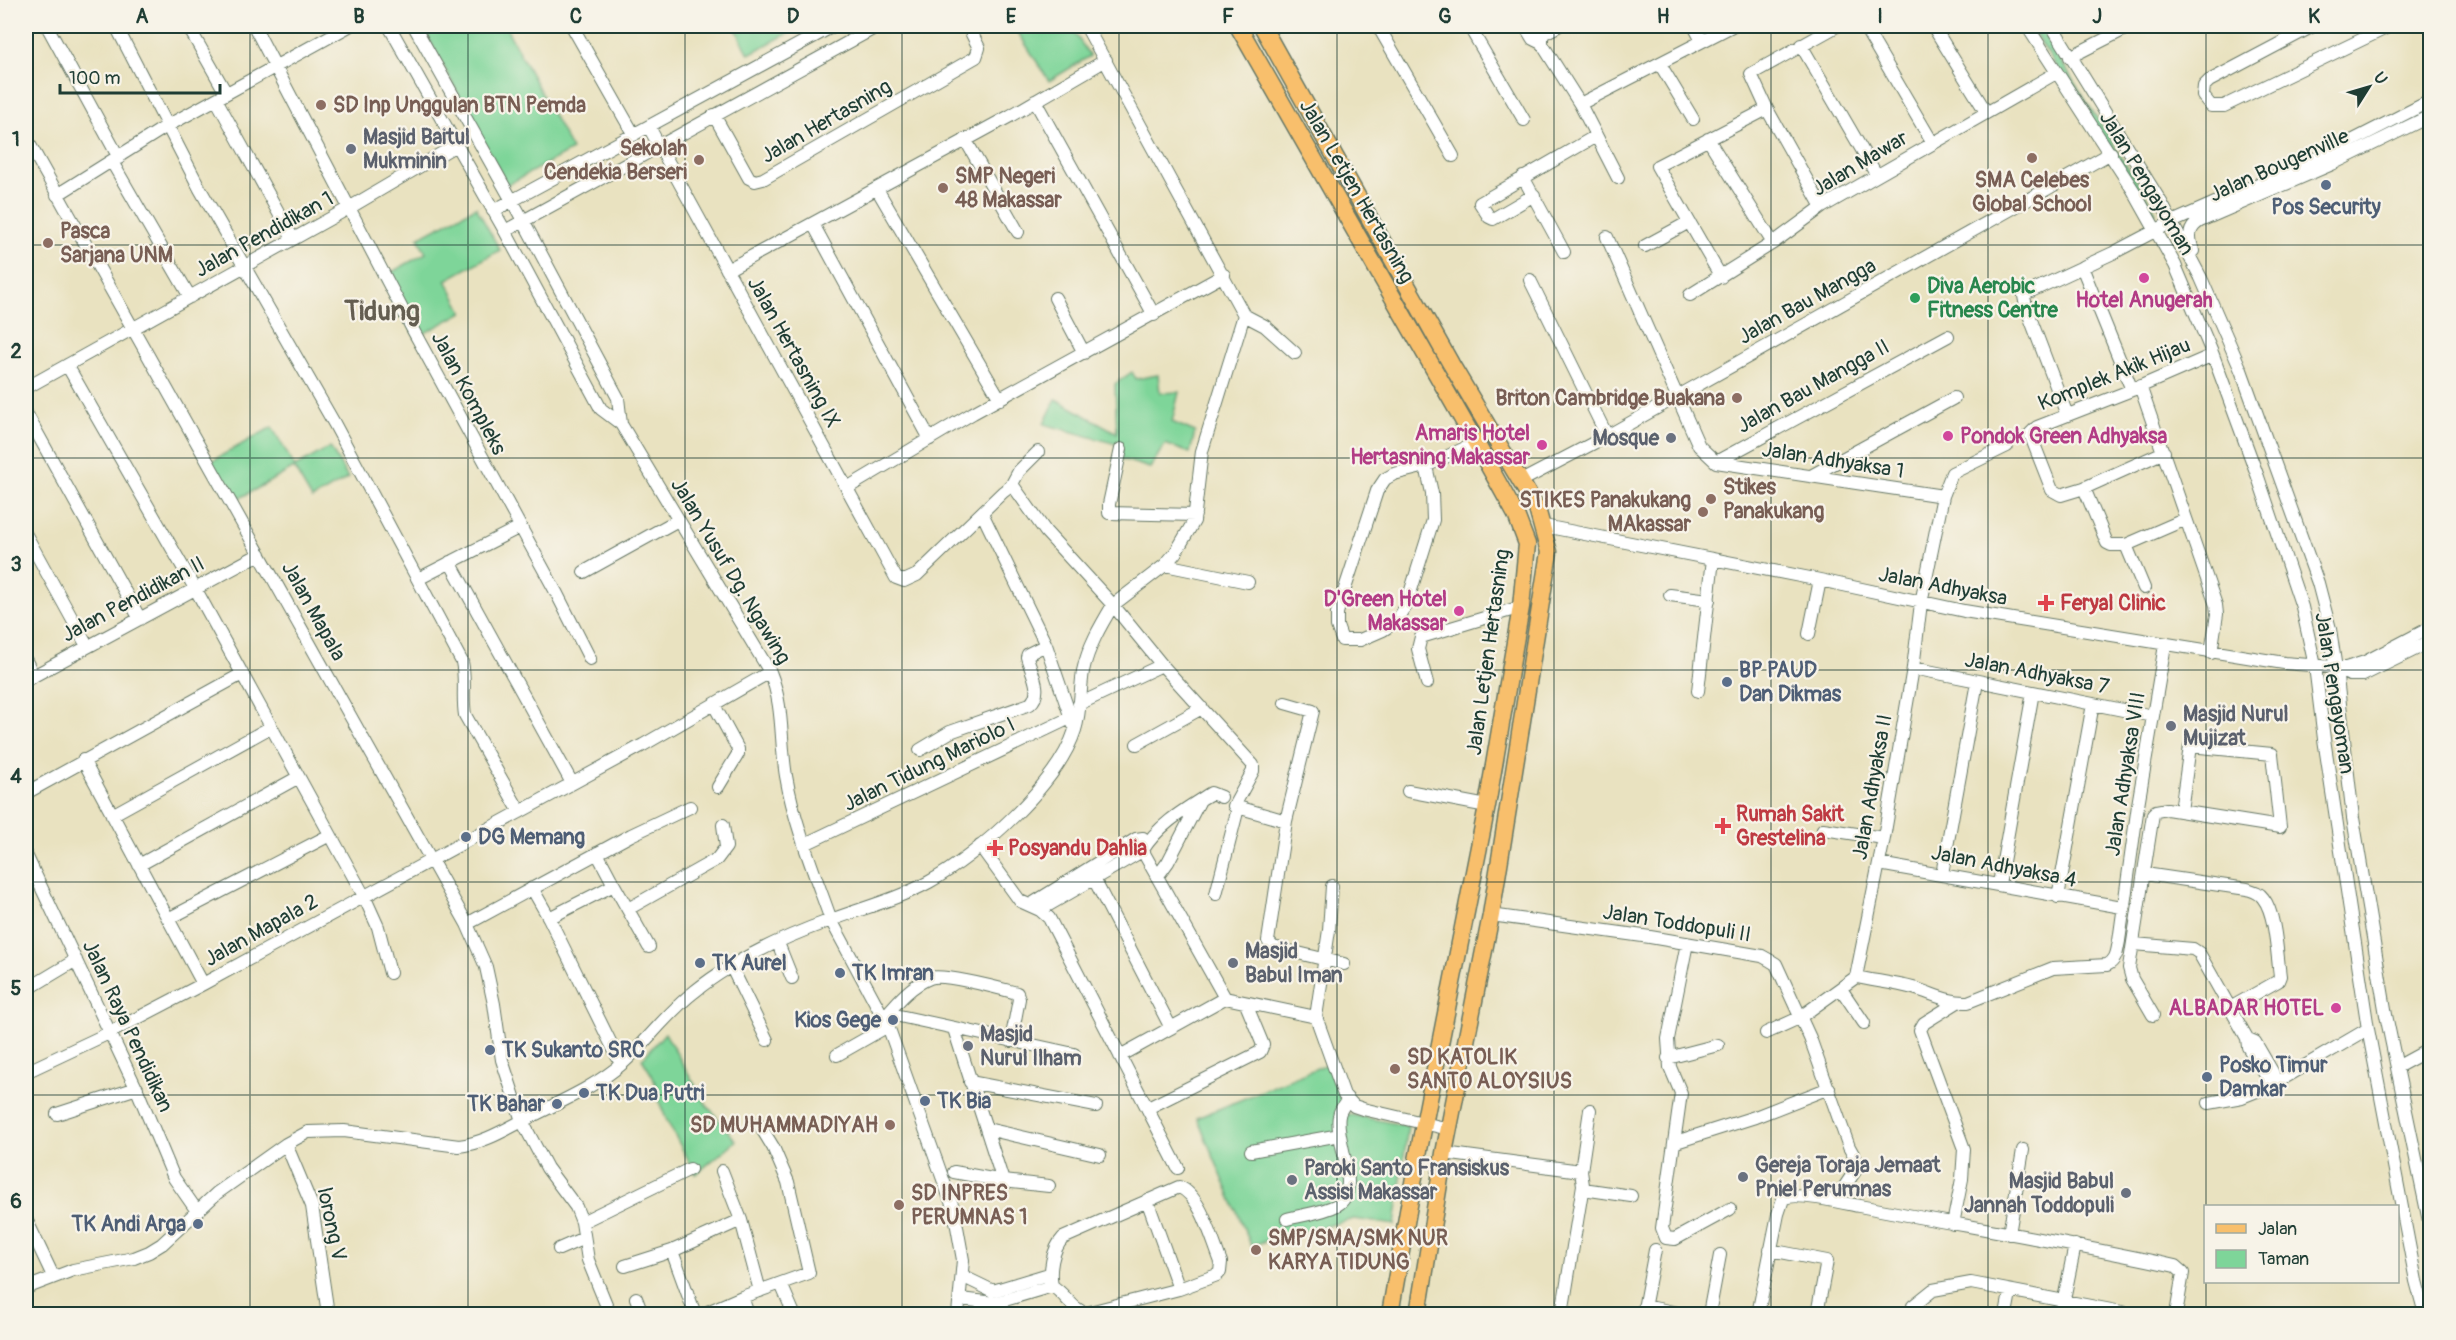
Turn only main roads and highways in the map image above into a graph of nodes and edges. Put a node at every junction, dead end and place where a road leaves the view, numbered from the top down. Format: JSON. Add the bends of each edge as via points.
{"nodes":[{"id":1,"x":1238,"y":26,"type":"edge"},
{"id":2,"x":1262,"y":26,"type":"edge"},
{"id":3,"x":1326,"y":141,"type":"junction"},
{"id":4,"x":1308,"y":152,"type":"junction"},
{"id":5,"x":1476,"y":858,"type":"junction"},
{"id":6,"x":1499,"y":861,"type":"junction"},
{"id":7,"x":1390,"y":1314,"type":"edge"},
{"id":8,"x":1418,"y":1314,"type":"edge"}],
"edges":[{"from":1,"to":4,"type":"main road","name":"Jalan Letjen Hertasning"},
{"from":2,"to":3,"type":"main road","name":"Jalan Letjen Hertasning"},
{"from":3,"to":4,"type":"main road"},
{"from":3,"to":6,"type":"main road","name":"Jalan Letjen Hertasning","via":[[1544,526],[1549,552],[1547,572]]},
{"from":4,"to":5,"type":"main road","name":"Jalan Letjen Hertasning","via":[[1525,534],[1527,558],[1521,607]]},
{"from":5,"to":6,"type":"main road"},
{"from":5,"to":7,"type":"main road","name":"Jalan Letjen Hertasning"},
{"from":6,"to":8,"type":"main road","name":"Jalan Letjen Hertasning"}]}
